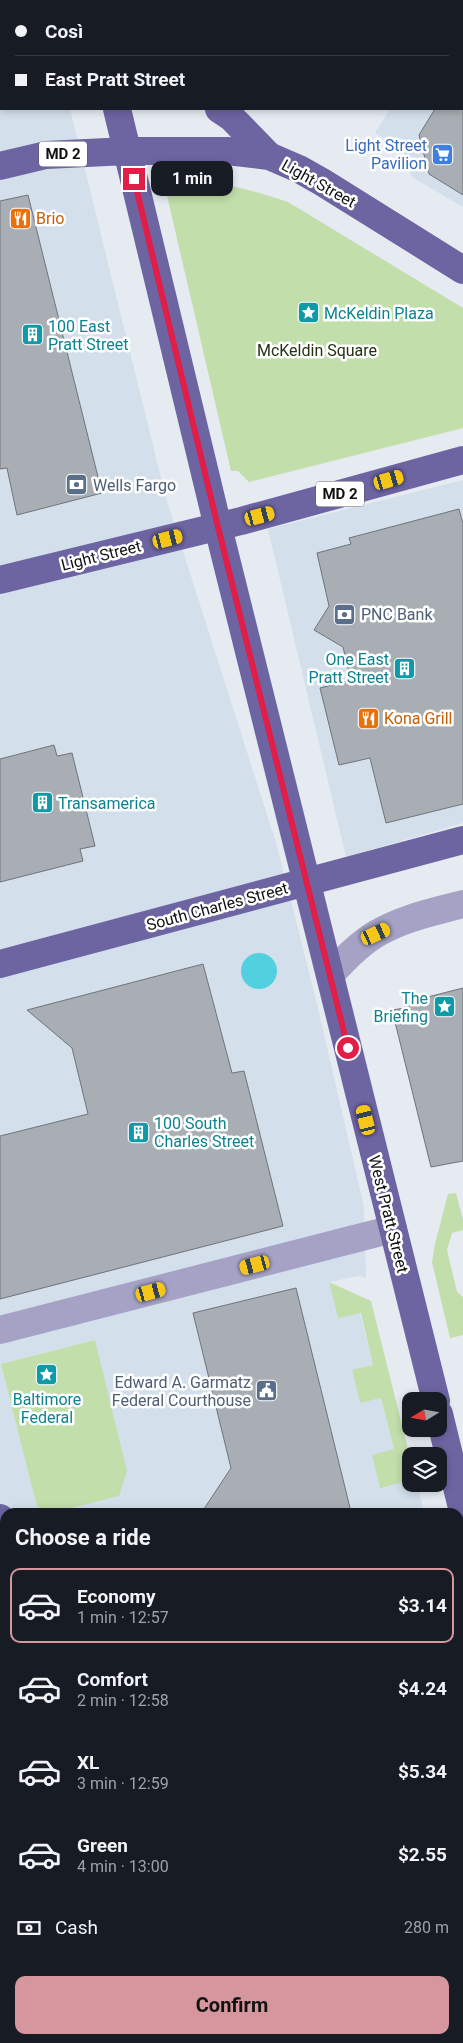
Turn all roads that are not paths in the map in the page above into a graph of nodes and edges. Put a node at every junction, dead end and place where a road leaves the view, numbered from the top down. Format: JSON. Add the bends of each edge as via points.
{"nodes":[{"id":1,"x":117,"y":110,"type":"edge"},
{"id":2,"x":220,"y":110,"type":"edge"},
{"id":3,"x":127,"y":151,"type":"junction"},
{"id":4,"x":269,"y":156,"type":"junction"},
{"id":5,"x":0,"y":166,"type":"edge"},
{"id":6,"x":463,"y":270,"type":"edge"},
{"id":7,"x":463,"y":460,"type":"edge"},
{"id":8,"x":218,"y":527,"type":"junction"},
{"id":9,"x":0,"y":580,"type":"edge"},
{"id":10,"x":463,"y":840,"type":"edge"},
{"id":11,"x":307,"y":882,"type":"junction"},
{"id":12,"x":463,"y":904,"type":"edge"},
{"id":13,"x":0,"y":964,"type":"edge"},
{"id":14,"x":330,"y":975,"type":"junction"},
{"id":15,"x":393,"y":1229,"type":"junction"},
{"id":16,"x":0,"y":1330,"type":"edge"},
{"id":17,"x":434,"y":1392,"type":"edge"},
{"id":18,"x":445,"y":1438,"type":"edge"},
{"id":19,"x":462,"y":1508,"type":"edge"}],
"edges":[{"from":1,"to":3,"type":"main road","name":"West Pratt Street"},
{"from":2,"to":4,"type":"main road"},
{"from":3,"to":4,"type":"main road","name":"Light Street","number":"MD 2","via":[[227,151]]},
{"from":3,"to":5,"type":"main road","number":"MD 2","via":[[46,155]]},
{"from":3,"to":8,"type":"main road","name":"West Pratt Street"},
{"from":4,"to":6,"type":"main road","name":"Light Street","number":"MD 2","via":[[322,182]]},
{"from":7,"to":8,"type":"main road","name":"Light Street","number":"MD 2"},
{"from":8,"to":9,"type":"main road","name":"Light Street","number":"MD 2"},
{"from":8,"to":11,"type":"main road","name":"West Pratt Street"},
{"from":10,"to":11,"type":"main road","name":"South Charles Street"},
{"from":11,"to":13,"type":"main road","name":"South Charles Street"},
{"from":11,"to":14,"type":"main road","name":"West Pratt Street"},
{"from":12,"to":14,"type":"street","via":[[414,917],[376,934]]},
{"from":14,"to":15,"type":"main road","name":"West Pratt Street"},
{"from":15,"to":16,"type":"street"},
{"from":15,"to":17,"type":"main road","name":"West Pratt Street"},
{"from":18,"to":19,"type":"main road"}]}
